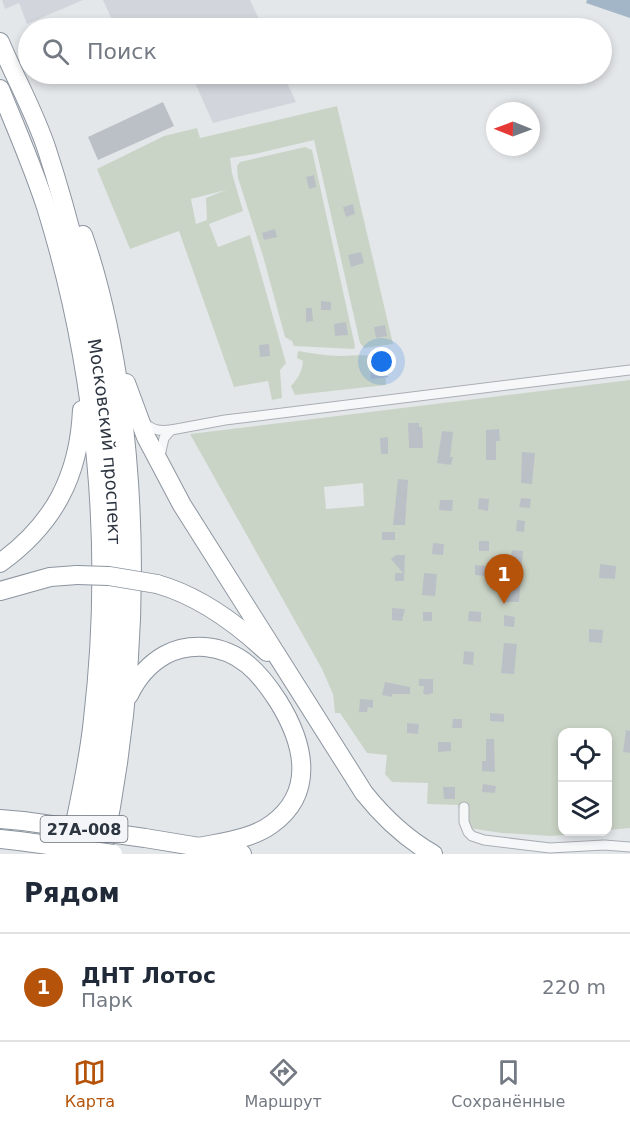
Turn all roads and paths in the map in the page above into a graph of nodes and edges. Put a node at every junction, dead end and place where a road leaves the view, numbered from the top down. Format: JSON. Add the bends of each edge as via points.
{"nodes":[{"id":1,"x":0,"y":42,"type":"edge"},
{"id":2,"x":18,"y":83,"type":"edge"},
{"id":3,"x":18,"y":84,"type":"edge"},
{"id":4,"x":0,"y":89,"type":"edge"},
{"id":5,"x":46,"y":147,"type":"junction"},
{"id":6,"x":109,"y":332,"type":"junction"},
{"id":7,"x":81,"y":351,"type":"junction"},
{"id":8,"x":630,"y":370,"type":"edge"},
{"id":9,"x":135,"y":408,"type":"junction"},
{"id":10,"x":171,"y":430,"type":"junction"},
{"id":11,"x":163,"y":470,"type":"junction"},
{"id":12,"x":0,"y":563,"type":"edge"},
{"id":13,"x":0,"y":591,"type":"edge"},
{"id":14,"x":288,"y":672,"type":"junction"},
{"id":15,"x":126,"y":704,"type":"junction"},
{"id":16,"x":464,"y":807,"type":"dead end"},
{"id":17,"x":0,"y":819,"type":"edge"},
{"id":18,"x":0,"y":839,"type":"edge"},
{"id":19,"x":199,"y":847,"type":"junction"},
{"id":20,"x":630,"y":847,"type":"edge"},
{"id":21,"x":69,"y":854,"type":"edge"},
{"id":22,"x":87,"y":854,"type":"edge"},
{"id":23,"x":102,"y":854,"type":"edge"},
{"id":24,"x":113,"y":854,"type":"edge"},
{"id":25,"x":242,"y":854,"type":"edge"},
{"id":26,"x":433,"y":854,"type":"edge"}],
"edges":[{"from":1,"to":2,"type":"highway","name":"Московский проспект"},
{"from":3,"to":5,"type":"highway","name":"Московский проспект"},
{"from":4,"to":7,"type":"highway","name":"Московский проспект","via":[[46,206]]},
{"from":5,"to":6,"type":"highway","via":[[91,257]]},
{"from":5,"to":22,"type":"highway","name":"Московский проспект","via":[[91,320],[106,413],[115,512],[117,595],[113,675]]},
{"from":6,"to":9,"type":"highway"},
{"from":6,"to":15,"type":"highway","via":[[123,420],[131,515],[132,607]]},
{"from":7,"to":12,"type":"highway","via":[[79,447],[67,483],[39,529]]},
{"from":7,"to":21,"type":"highway","name":"Московский проспект","via":[[97,475],[101,604],[91,738]]},
{"from":8,"to":10,"type":"street"},
{"from":9,"to":10,"type":"street","via":[[151,429]]},
{"from":9,"to":11,"type":"highway"},
{"from":10,"to":11,"type":"street","via":[[160,448]]},
{"from":11,"to":14,"type":"highway"},
{"from":13,"to":14,"type":"highway","bridge":true,"via":[[50,577],[76,575],[157,584],[224,616]]},
{"from":14,"to":26,"type":"highway","via":[[364,793],[396,829]]},
{"from":15,"to":19,"type":"highway","via":[[141,675],[161,658],[181,649],[211,648],[231,652],[251,666],[294,729],[301,779],[289,806],[262,830]]},
{"from":15,"to":23,"type":"highway"},
{"from":16,"to":20,"type":"street","via":[[465,828],[472,836],[484,840],[550,848],[604,844]]},
{"from":17,"to":19,"type":"highway","number":"27А-008","bridge":true},
{"from":18,"to":24,"type":"highway","number":"27А-008","bridge":true},
{"from":19,"to":25,"type":"highway","number":"27А-008"}]}
